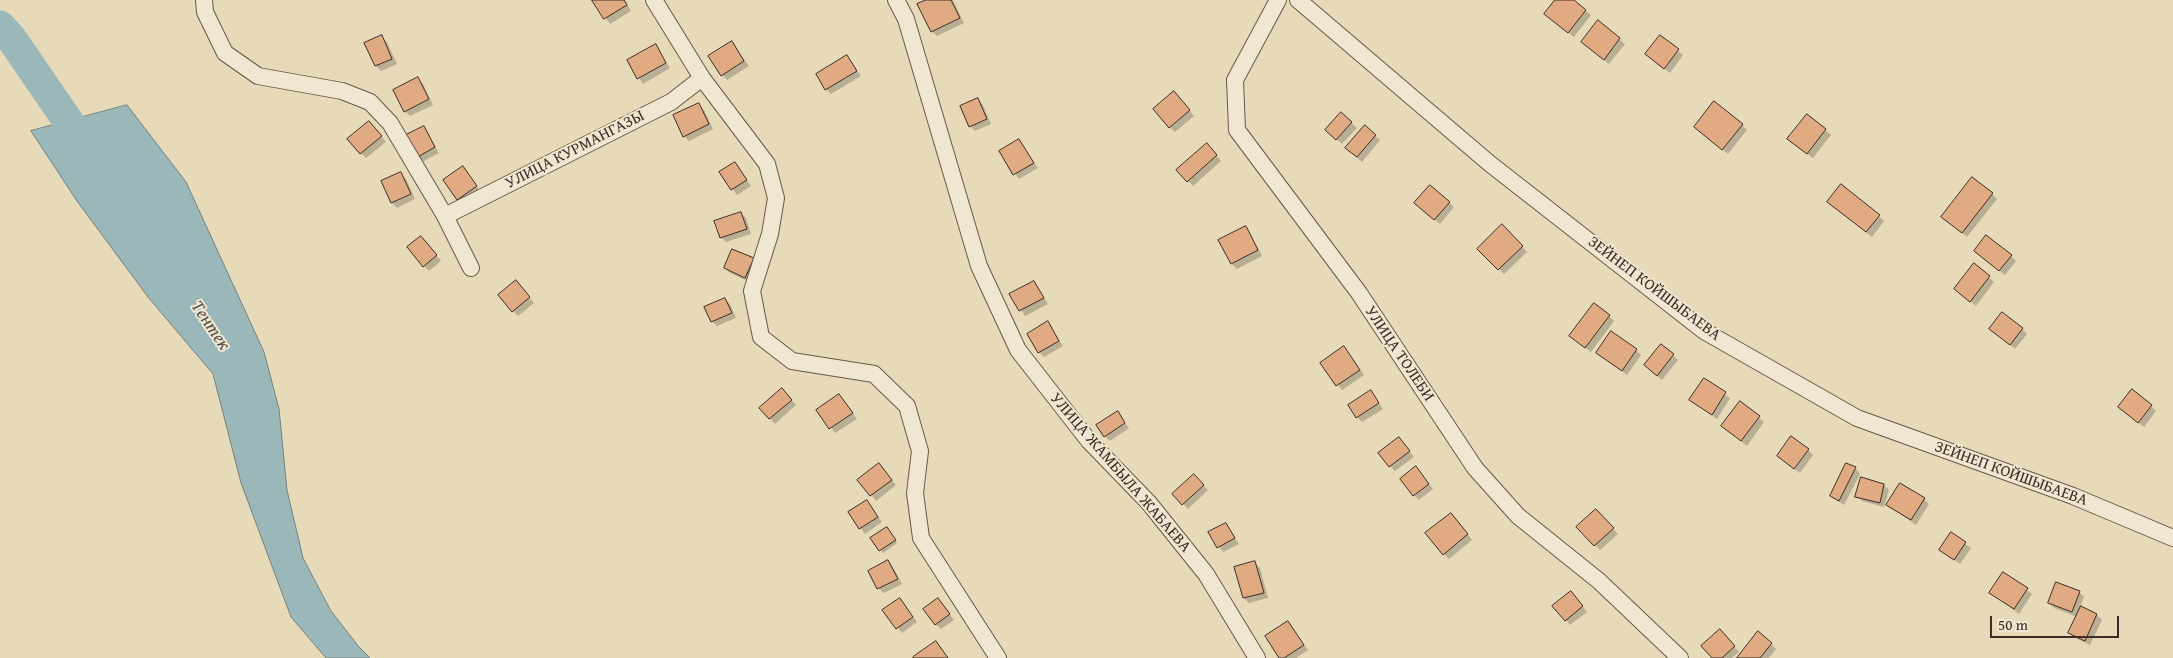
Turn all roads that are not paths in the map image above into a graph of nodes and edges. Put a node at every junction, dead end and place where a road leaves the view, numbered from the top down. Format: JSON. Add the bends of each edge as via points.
{"nodes":[{"id":1,"x":204,"y":0,"type":"edge"},
{"id":2,"x":654,"y":0,"type":"edge"},
{"id":3,"x":896,"y":0,"type":"edge"},
{"id":4,"x":1278,"y":0,"type":"edge"},
{"id":5,"x":1298,"y":0,"type":"edge"},
{"id":6,"x":702,"y":78,"type":"junction"},
{"id":7,"x":445,"y":216,"type":"junction"},
{"id":8,"x":471,"y":268,"type":"dead end"},
{"id":9,"x":2173,"y":538,"type":"edge"},
{"id":10,"x":998,"y":658,"type":"edge"},
{"id":11,"x":1257,"y":658,"type":"edge"},
{"id":12,"x":1680,"y":658,"type":"edge"}],
"edges":[{"from":1,"to":7,"type":"street","via":[[205,12],[226,53],[258,76],[342,91],[370,102],[390,123]]},
{"from":2,"to":6,"type":"street"},
{"from":3,"to":11,"type":"street","name":"УЛИЦА ЖАМБЫЛА ЖАБАЕВА","via":[[906,19],[979,266],[1018,350],[1089,441],[1149,503],[1206,574]]},
{"from":4,"to":12,"type":"street","name":"УЛИЦА ТОЛЕБИ","via":[[1235,80],[1237,130],[1359,293],[1475,468],[1518,516],[1599,580]]},
{"from":5,"to":9,"type":"street","name":"ЗЕЙНЕП КОЙШЫБАЕВА","via":[[1489,163],[1704,331],[1857,418],[2073,496]]},
{"from":6,"to":7,"type":"street","name":"УЛИЦА КУРМАНГАЗЫ","via":[[671,102]]},
{"from":6,"to":10,"type":"street","via":[[767,164],[776,198],[770,234],[752,291],[761,337],[792,361],[874,374],[907,406],[920,451],[915,493],[921,538]]},
{"from":7,"to":8,"type":"street"}]}
